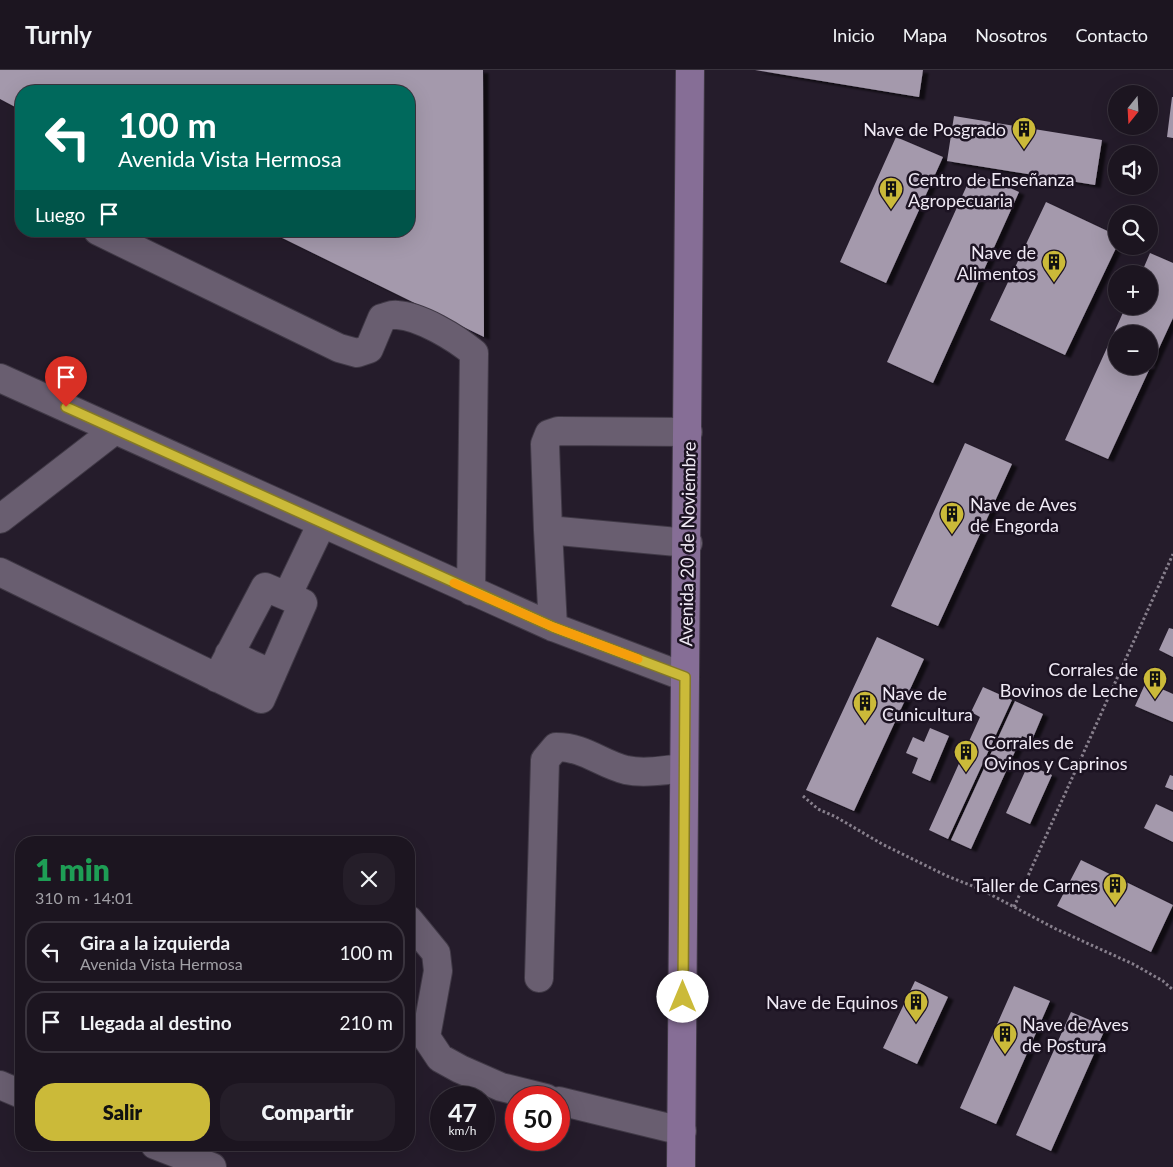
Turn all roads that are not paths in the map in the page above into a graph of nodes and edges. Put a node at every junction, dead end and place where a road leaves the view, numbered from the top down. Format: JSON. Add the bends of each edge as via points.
{"nodes":[{"id":1,"x":690,"y":70,"type":"edge"},
{"id":2,"x":110,"y":237,"type":"edge"},
{"id":3,"x":0,"y":378,"type":"edge"},
{"id":4,"x":115,"y":430,"type":"junction"},
{"id":5,"x":688,"y":432,"type":"junction"},
{"id":6,"x":0,"y":519,"type":"edge"},
{"id":7,"x":322,"y":523,"type":"junction"},
{"id":8,"x":548,"y":530,"type":"junction"},
{"id":9,"x":688,"y":543,"type":"junction"},
{"id":10,"x":0,"y":572,"type":"edge"},
{"id":11,"x":471,"y":591,"type":"junction"},
{"id":12,"x":287,"y":596,"type":"junction"},
{"id":13,"x":251,"y":613,"type":"junction"},
{"id":14,"x":553,"y":627,"type":"junction"},
{"id":15,"x":290,"y":630,"type":"junction"},
{"id":16,"x":229,"y":654,"type":"junction"},
{"id":17,"x":272,"y":674,"type":"junction"},
{"id":18,"x":685,"y":677,"type":"junction"},
{"id":19,"x":217,"y":678,"type":"junction"},
{"id":20,"x":684,"y":768,"type":"junction"},
{"id":21,"x":415,"y":927,"type":"edge"},
{"id":22,"x":539,"y":978,"type":"dead end"},
{"id":23,"x":0,"y":1085,"type":"edge"},
{"id":24,"x":505,"y":1088,"type":"edge"},
{"id":25,"x":15,"y":1091,"type":"edge"},
{"id":26,"x":570,"y":1104,"type":"edge"},
{"id":27,"x":682,"y":1130,"type":"junction"},
{"id":28,"x":171,"y":1151,"type":"edge"},
{"id":29,"x":212,"y":1167,"type":"edge"},
{"id":30,"x":681,"y":1167,"type":"edge"}],
"edges":[{"from":1,"to":5,"type":"main road","name":"Avenida 20 de Noviembre"},
{"from":2,"to":11,"type":"street","via":[[339,348],[357,353],[369,350],[382,318],[395,314],[414,318],[474,353]]},
{"from":3,"to":4,"type":"street"},
{"from":4,"to":6,"type":"street"},
{"from":4,"to":7,"type":"street"},
{"from":5,"to":8,"type":"street","via":[[558,431],[548,434],[545,444]]},
{"from":5,"to":9,"type":"main road","name":"Avenida 20 de Noviembre"},
{"from":7,"to":11,"type":"street"},
{"from":7,"to":12,"type":"street"},
{"from":8,"to":9,"type":"street"},
{"from":8,"to":14,"type":"street"},
{"from":9,"to":18,"type":"main road","name":"Avenida 20 de Noviembre"},
{"from":10,"to":19,"type":"street"},
{"from":11,"to":14,"type":"street"},
{"from":12,"to":13,"type":"street","via":[[265,587]]},
{"from":12,"to":15,"type":"street","via":[[303,603]]},
{"from":13,"to":15,"type":"street"},
{"from":13,"to":16,"type":"street"},
{"from":14,"to":18,"type":"street"},
{"from":15,"to":17,"type":"street"},
{"from":16,"to":17,"type":"street"},
{"from":16,"to":19,"type":"street"},
{"from":17,"to":19,"type":"street","via":[[261,699]]},
{"from":18,"to":20,"type":"main road","name":"Avenida 20 de Noviembre"},
{"from":20,"to":22,"type":"street","via":[[658,772],[627,770],[573,747],[556,746],[545,760]]},
{"from":20,"to":27,"type":"main road","name":"Avenida 20 de Noviembre"},
{"from":21,"to":24,"type":"street","via":[[436,953],[438,971],[426,1038],[440,1058]]},
{"from":23,"to":25,"type":"street"},
{"from":26,"to":27,"type":"street"},
{"from":27,"to":30,"type":"main road","name":"Avenida 20 de Noviembre"},
{"from":28,"to":29,"type":"street"}]}
